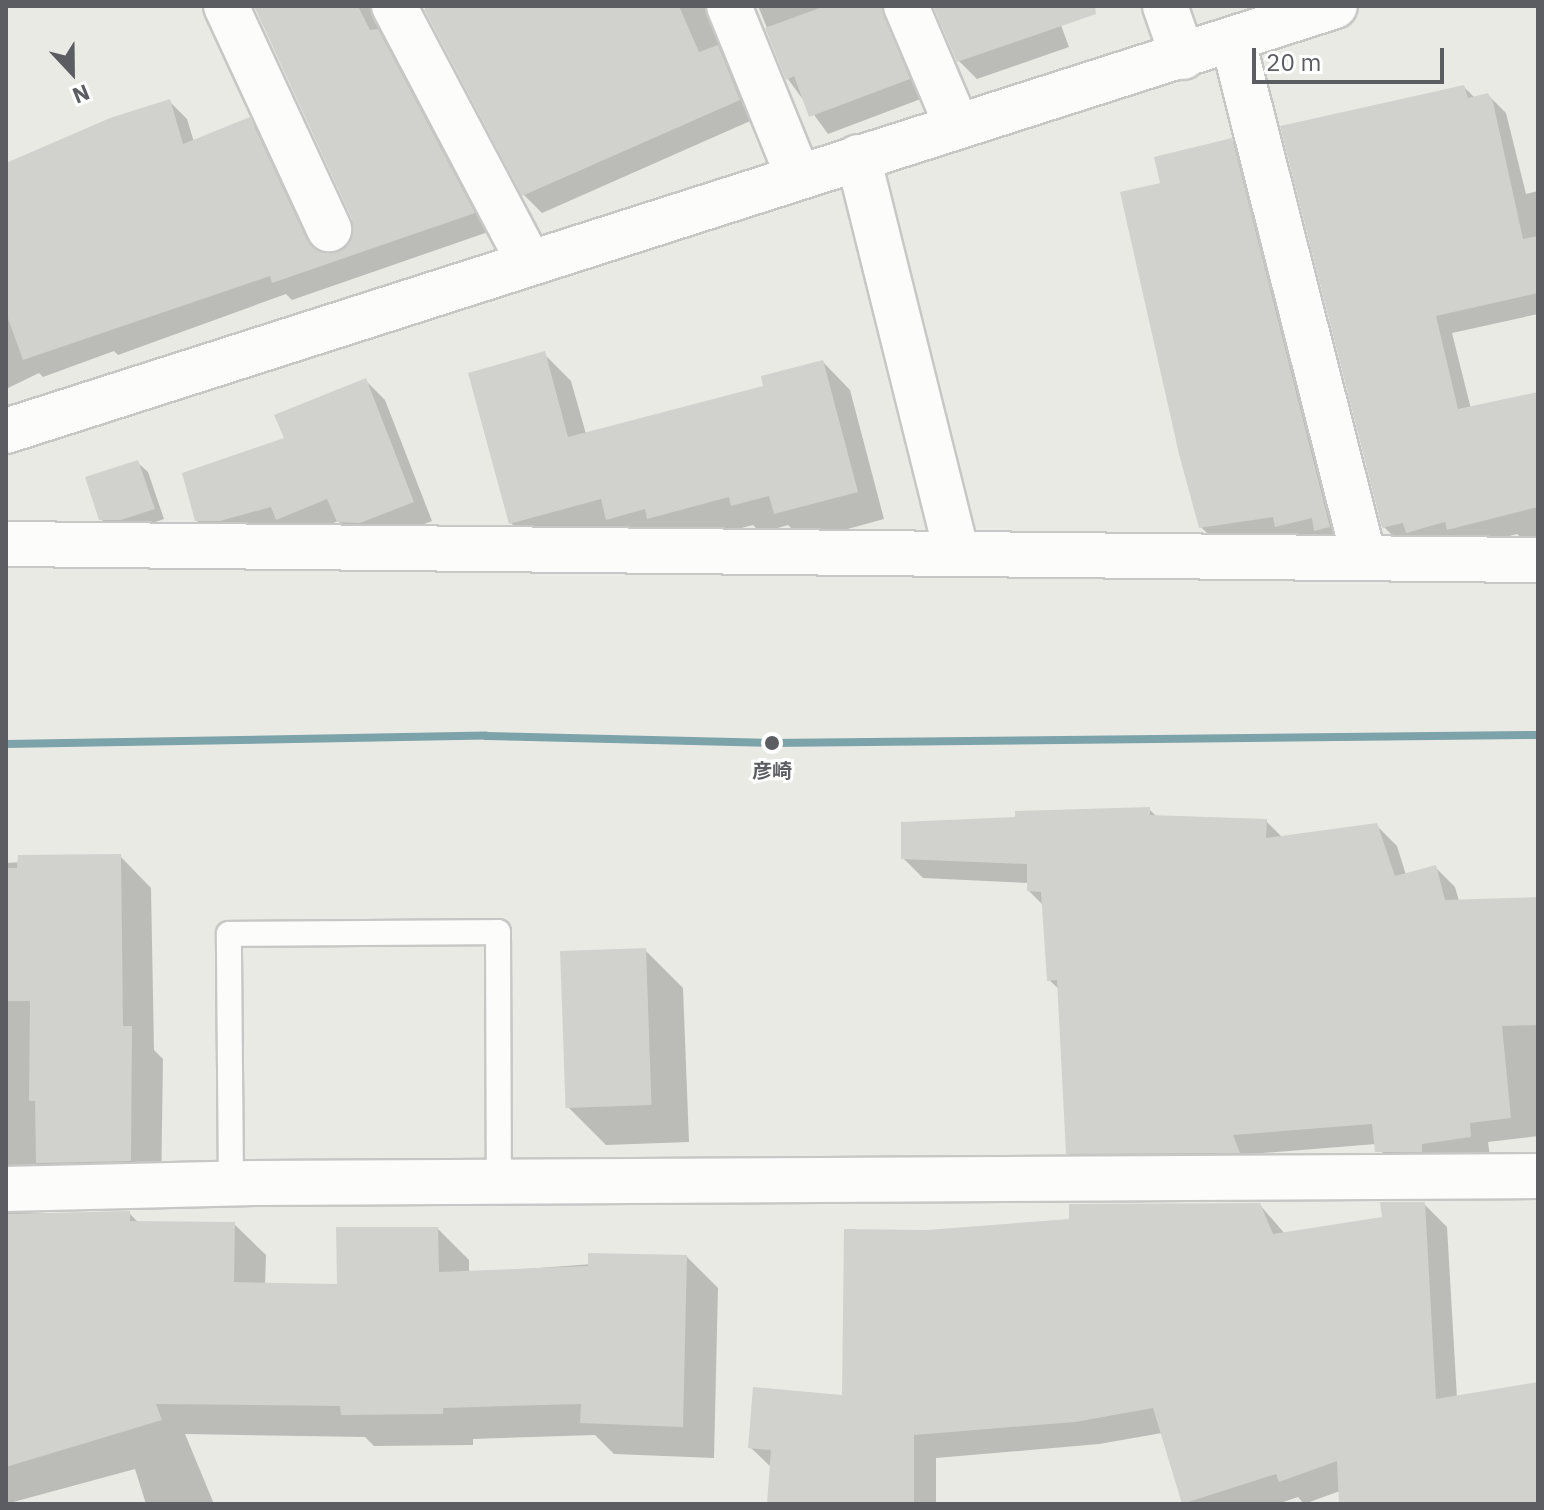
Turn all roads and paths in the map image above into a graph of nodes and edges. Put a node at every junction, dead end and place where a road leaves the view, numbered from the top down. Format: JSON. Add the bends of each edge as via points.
{"nodes":[{"id":1,"x":226,"y":6,"type":"edge"},
{"id":2,"x":394,"y":6,"type":"edge"},
{"id":3,"x":729,"y":6,"type":"edge"},
{"id":4,"x":906,"y":6,"type":"edge"},
{"id":5,"x":1165,"y":6,"type":"edge"},
{"id":6,"x":1335,"y":6,"type":"edge"},
{"id":7,"x":1233,"y":41,"type":"junction"},
{"id":8,"x":1183,"y":57,"type":"junction"},
{"id":9,"x":957,"y":126,"type":"junction"},
{"id":10,"x":858,"y":157,"type":"junction"},
{"id":11,"x":798,"y":176,"type":"junction"},
{"id":12,"x":329,"y":229,"type":"dead end"},
{"id":13,"x":529,"y":262,"type":"junction"},
{"id":14,"x":6,"y":431,"type":"edge"},
{"id":15,"x":6,"y":544,"type":"edge"},
{"id":16,"x":957,"y":554,"type":"junction"},
{"id":17,"x":1364,"y":558,"type":"junction"},
{"id":18,"x":1538,"y":560,"type":"edge"},
{"id":19,"x":1538,"y":1176,"type":"edge"},
{"id":20,"x":499,"y":1181,"type":"junction"},
{"id":21,"x":231,"y":1183,"type":"junction"},
{"id":22,"x":6,"y":1189,"type":"edge"}],
"edges":[{"from":1,"to":12,"type":"street"},
{"from":2,"to":13,"type":"street"},
{"from":3,"to":11,"type":"street"},
{"from":4,"to":9,"type":"street"},
{"from":5,"to":8,"type":"street"},
{"from":6,"to":7,"type":"street"},
{"from":7,"to":8,"type":"street"},
{"from":7,"to":17,"type":"street"},
{"from":8,"to":9,"type":"street"},
{"from":9,"to":10,"type":"street"},
{"from":10,"to":11,"type":"street"},
{"from":10,"to":16,"type":"street"},
{"from":11,"to":13,"type":"street"},
{"from":13,"to":14,"type":"street"},
{"from":15,"to":16,"type":"street"},
{"from":16,"to":17,"type":"street"},
{"from":17,"to":18,"type":"street"},
{"from":19,"to":20,"type":"street"},
{"from":20,"to":21,"type":"street"},
{"from":20,"to":21,"type":"lane","via":[[498,932],[482,932],[229,934]]},
{"from":21,"to":22,"type":"street"}]}
